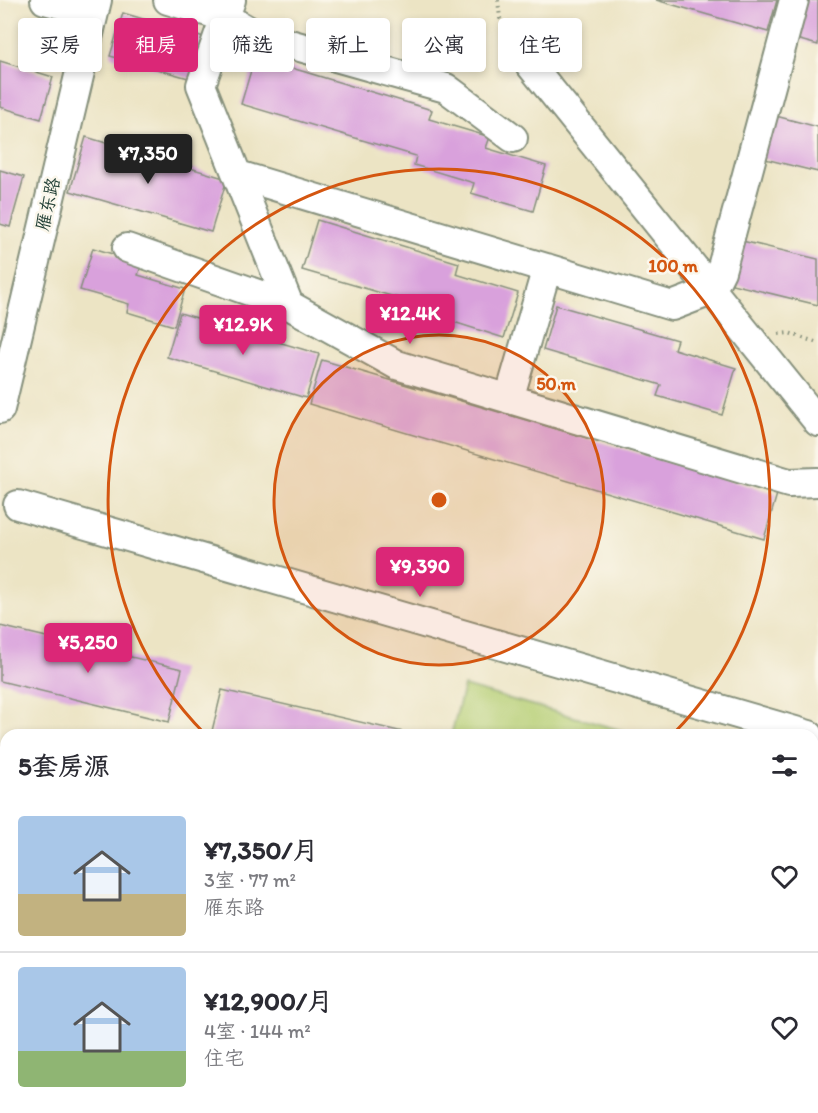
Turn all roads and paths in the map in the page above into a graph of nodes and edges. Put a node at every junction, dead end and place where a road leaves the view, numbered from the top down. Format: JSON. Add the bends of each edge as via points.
{"nodes":[{"id":1,"x":45,"y":0,"type":"edge"},
{"id":2,"x":168,"y":0,"type":"edge"},
{"id":3,"x":498,"y":0,"type":"edge"},
{"id":4,"x":794,"y":0,"type":"edge"},
{"id":5,"x":95,"y":7,"type":"edge"},
{"id":6,"x":228,"y":8,"type":"edge"},
{"id":7,"x":500,"y":18,"type":"edge"},
{"id":8,"x":536,"y":72,"type":"edge"},
{"id":9,"x":513,"y":138,"type":"dead end"},
{"id":10,"x":238,"y":175,"type":"junction"},
{"id":11,"x":127,"y":248,"type":"dead end"},
{"id":12,"x":547,"y":268,"type":"junction"},
{"id":13,"x":711,"y":291,"type":"junction"},
{"id":14,"x":289,"y":305,"type":"junction"},
{"id":15,"x":818,"y":343,"type":"edge"},
{"id":16,"x":754,"y":344,"type":"junction"},
{"id":17,"x":5,"y":360,"type":"edge"},
{"id":18,"x":509,"y":399,"type":"junction"},
{"id":19,"x":0,"y":409,"type":"edge"},
{"id":20,"x":818,"y":422,"type":"edge"},
{"id":21,"x":818,"y":482,"type":"edge"},
{"id":22,"x":18,"y":505,"type":"dead end"},
{"id":23,"x":787,"y":729,"type":"edge"}],
"edges":[{"from":1,"to":5,"type":"street"},
{"from":2,"to":6,"type":"street"},
{"from":3,"to":7,"type":"path"},
{"from":4,"to":13,"type":"street","via":[[721,271]]},
{"from":5,"to":17,"type":"street","name":"雁东路"},
{"from":6,"to":9,"type":"street","via":[[254,34],[446,88]]},
{"from":6,"to":10,"type":"street","via":[[201,85]]},
{"from":8,"to":13,"type":"street"},
{"from":10,"to":12,"type":"street"},
{"from":10,"to":14,"type":"street"},
{"from":11,"to":14,"type":"street"},
{"from":12,"to":13,"type":"street","via":[[672,306]]},
{"from":12,"to":18,"type":"street"},
{"from":13,"to":16,"type":"street"},
{"from":14,"to":18,"type":"street","via":[[397,365]]},
{"from":15,"to":16,"type":"path","via":[[789,333],[770,335]]},
{"from":16,"to":20,"type":"street"},
{"from":17,"to":19,"type":"street","name":"雁东路"},
{"from":18,"to":21,"type":"street","via":[[789,483]]},
{"from":22,"to":23,"type":"street"}]}
